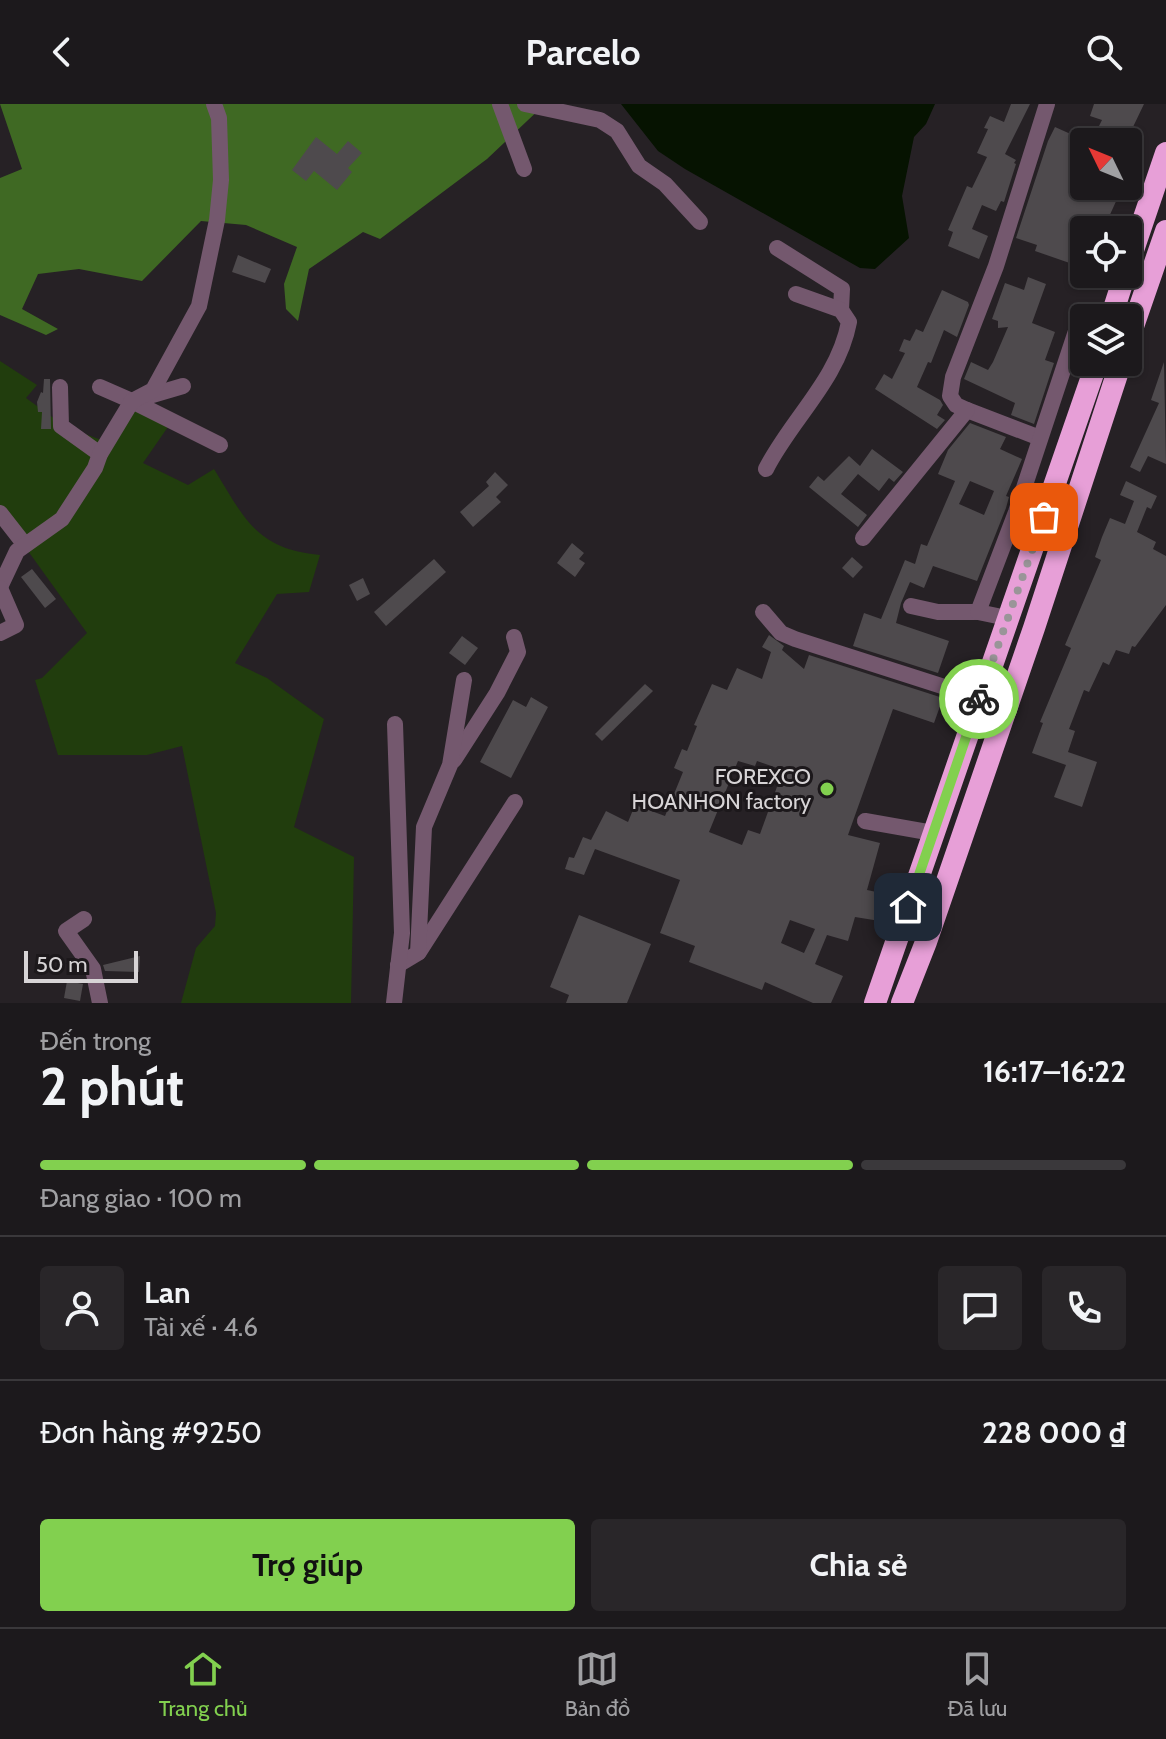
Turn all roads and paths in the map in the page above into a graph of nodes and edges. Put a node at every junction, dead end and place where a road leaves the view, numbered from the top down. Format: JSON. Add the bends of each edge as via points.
{"nodes":[{"id":1,"x":214,"y":104,"type":"edge"},
{"id":2,"x":500,"y":104,"type":"edge"},
{"id":3,"x":525,"y":104,"type":"edge"},
{"id":4,"x":1047,"y":104,"type":"edge"},
{"id":5,"x":1166,"y":153,"type":"edge"},
{"id":6,"x":524,"y":169,"type":"dead end"},
{"id":7,"x":700,"y":222,"type":"dead end"},
{"id":8,"x":1142,"y":224,"type":"edge"},
{"id":9,"x":1166,"y":231,"type":"edge"},
{"id":10,"x":777,"y":248,"type":"dead end"},
{"id":11,"x":796,"y":294,"type":"dead end"},
{"id":12,"x":1141,"y":304,"type":"edge"},
{"id":13,"x":841,"y":310,"type":"junction"},
{"id":14,"x":1070,"y":349,"type":"edge"},
{"id":15,"x":1092,"y":376,"type":"edge"},
{"id":16,"x":1116,"y":376,"type":"edge"},
{"id":17,"x":183,"y":386,"type":"dead end"},
{"id":18,"x":60,"y":387,"type":"dead end"},
{"id":19,"x":100,"y":387,"type":"dead end"},
{"id":20,"x":132,"y":401,"type":"junction"},
{"id":21,"x":967,"y":410,"type":"junction"},
{"id":22,"x":1040,"y":438,"type":"junction"},
{"id":23,"x":220,"y":445,"type":"dead end"},
{"id":24,"x":100,"y":454,"type":"junction"},
{"id":25,"x":766,"y":469,"type":"dead end"},
{"id":26,"x":0,"y":513,"type":"edge"},
{"id":27,"x":863,"y":538,"type":"dead end"},
{"id":28,"x":25,"y":545,"type":"junction"},
{"id":29,"x":0,"y":588,"type":"edge"},
{"id":30,"x":911,"y":606,"type":"dead end"},
{"id":31,"x":763,"y":612,"type":"dead end"},
{"id":32,"x":978,"y":612,"type":"junction"},
{"id":33,"x":1007,"y":618,"type":"junction"},
{"id":34,"x":0,"y":633,"type":"edge"},
{"id":35,"x":514,"y":637,"type":"dead end"},
{"id":36,"x":464,"y":680,"type":"dead end"},
{"id":37,"x":979,"y":698,"type":"junction"},
{"id":38,"x":395,"y":724,"type":"dead end"},
{"id":39,"x":450,"y":765,"type":"junction"},
{"id":40,"x":515,"y":802,"type":"dead end"},
{"id":41,"x":865,"y":821,"type":"dead end"},
{"id":42,"x":933,"y":833,"type":"junction"},
{"id":43,"x":84,"y":919,"type":"dead end"},
{"id":44,"x":418,"y":953,"type":"junction"},
{"id":45,"x":398,"y":965,"type":"junction"},
{"id":46,"x":100,"y":1003,"type":"edge"},
{"id":47,"x":394,"y":1003,"type":"edge"},
{"id":48,"x":875,"y":1003,"type":"edge"},
{"id":49,"x":902,"y":1003,"type":"edge"}],
"edges":[{"from":1,"to":20,"type":"street","via":[[221,134],[221,180],[199,306],[153,390]]},
{"from":2,"to":6,"type":"street"},
{"from":3,"to":7,"type":"street","via":[[609,125],[639,166],[665,184]]},
{"from":4,"to":21,"type":"street","via":[[996,266],[953,377],[950,396]]},
{"from":5,"to":8,"type":"highway"},
{"from":9,"to":12,"type":"highway"},
{"from":10,"to":13,"type":"street","via":[[842,289]]},
{"from":11,"to":13,"type":"street"},
{"from":13,"to":25,"type":"street","via":[[849,322],[833,368],[781,439]]},
{"from":14,"to":22,"type":"street"},
{"from":15,"to":33,"type":"highway"},
{"from":16,"to":49,"type":"highway"},
{"from":17,"to":20,"type":"street"},
{"from":18,"to":24,"type":"street","via":[[61,426]]},
{"from":19,"to":20,"type":"street"},
{"from":20,"to":23,"type":"street"},
{"from":20,"to":24,"type":"street"},
{"from":21,"to":22,"type":"street"},
{"from":21,"to":27,"type":"street"},
{"from":22,"to":32,"type":"street"},
{"from":24,"to":28,"type":"street","via":[[62,519]]},
{"from":26,"to":28,"type":"street"},
{"from":28,"to":29,"type":"street"},
{"from":29,"to":34,"type":"street","via":[[16,625]]},
{"from":30,"to":32,"type":"street"},
{"from":31,"to":37,"type":"street","via":[[781,633],[795,639]]},
{"from":32,"to":33,"type":"street"},
{"from":33,"to":37,"type":"highway"},
{"from":35,"to":39,"type":"street","via":[[518,652],[508,673]]},
{"from":36,"to":39,"type":"street"},
{"from":37,"to":42,"type":"highway"},
{"from":38,"to":45,"type":"street","via":[[402,933]]},
{"from":39,"to":44,"type":"street","via":[[424,827]]},
{"from":40,"to":44,"type":"street"},
{"from":41,"to":42,"type":"street"},
{"from":42,"to":48,"type":"highway"},
{"from":43,"to":46,"type":"street","via":[[66,931],[93,969]]},
{"from":44,"to":45,"type":"street"},
{"from":45,"to":47,"type":"street"}]}
